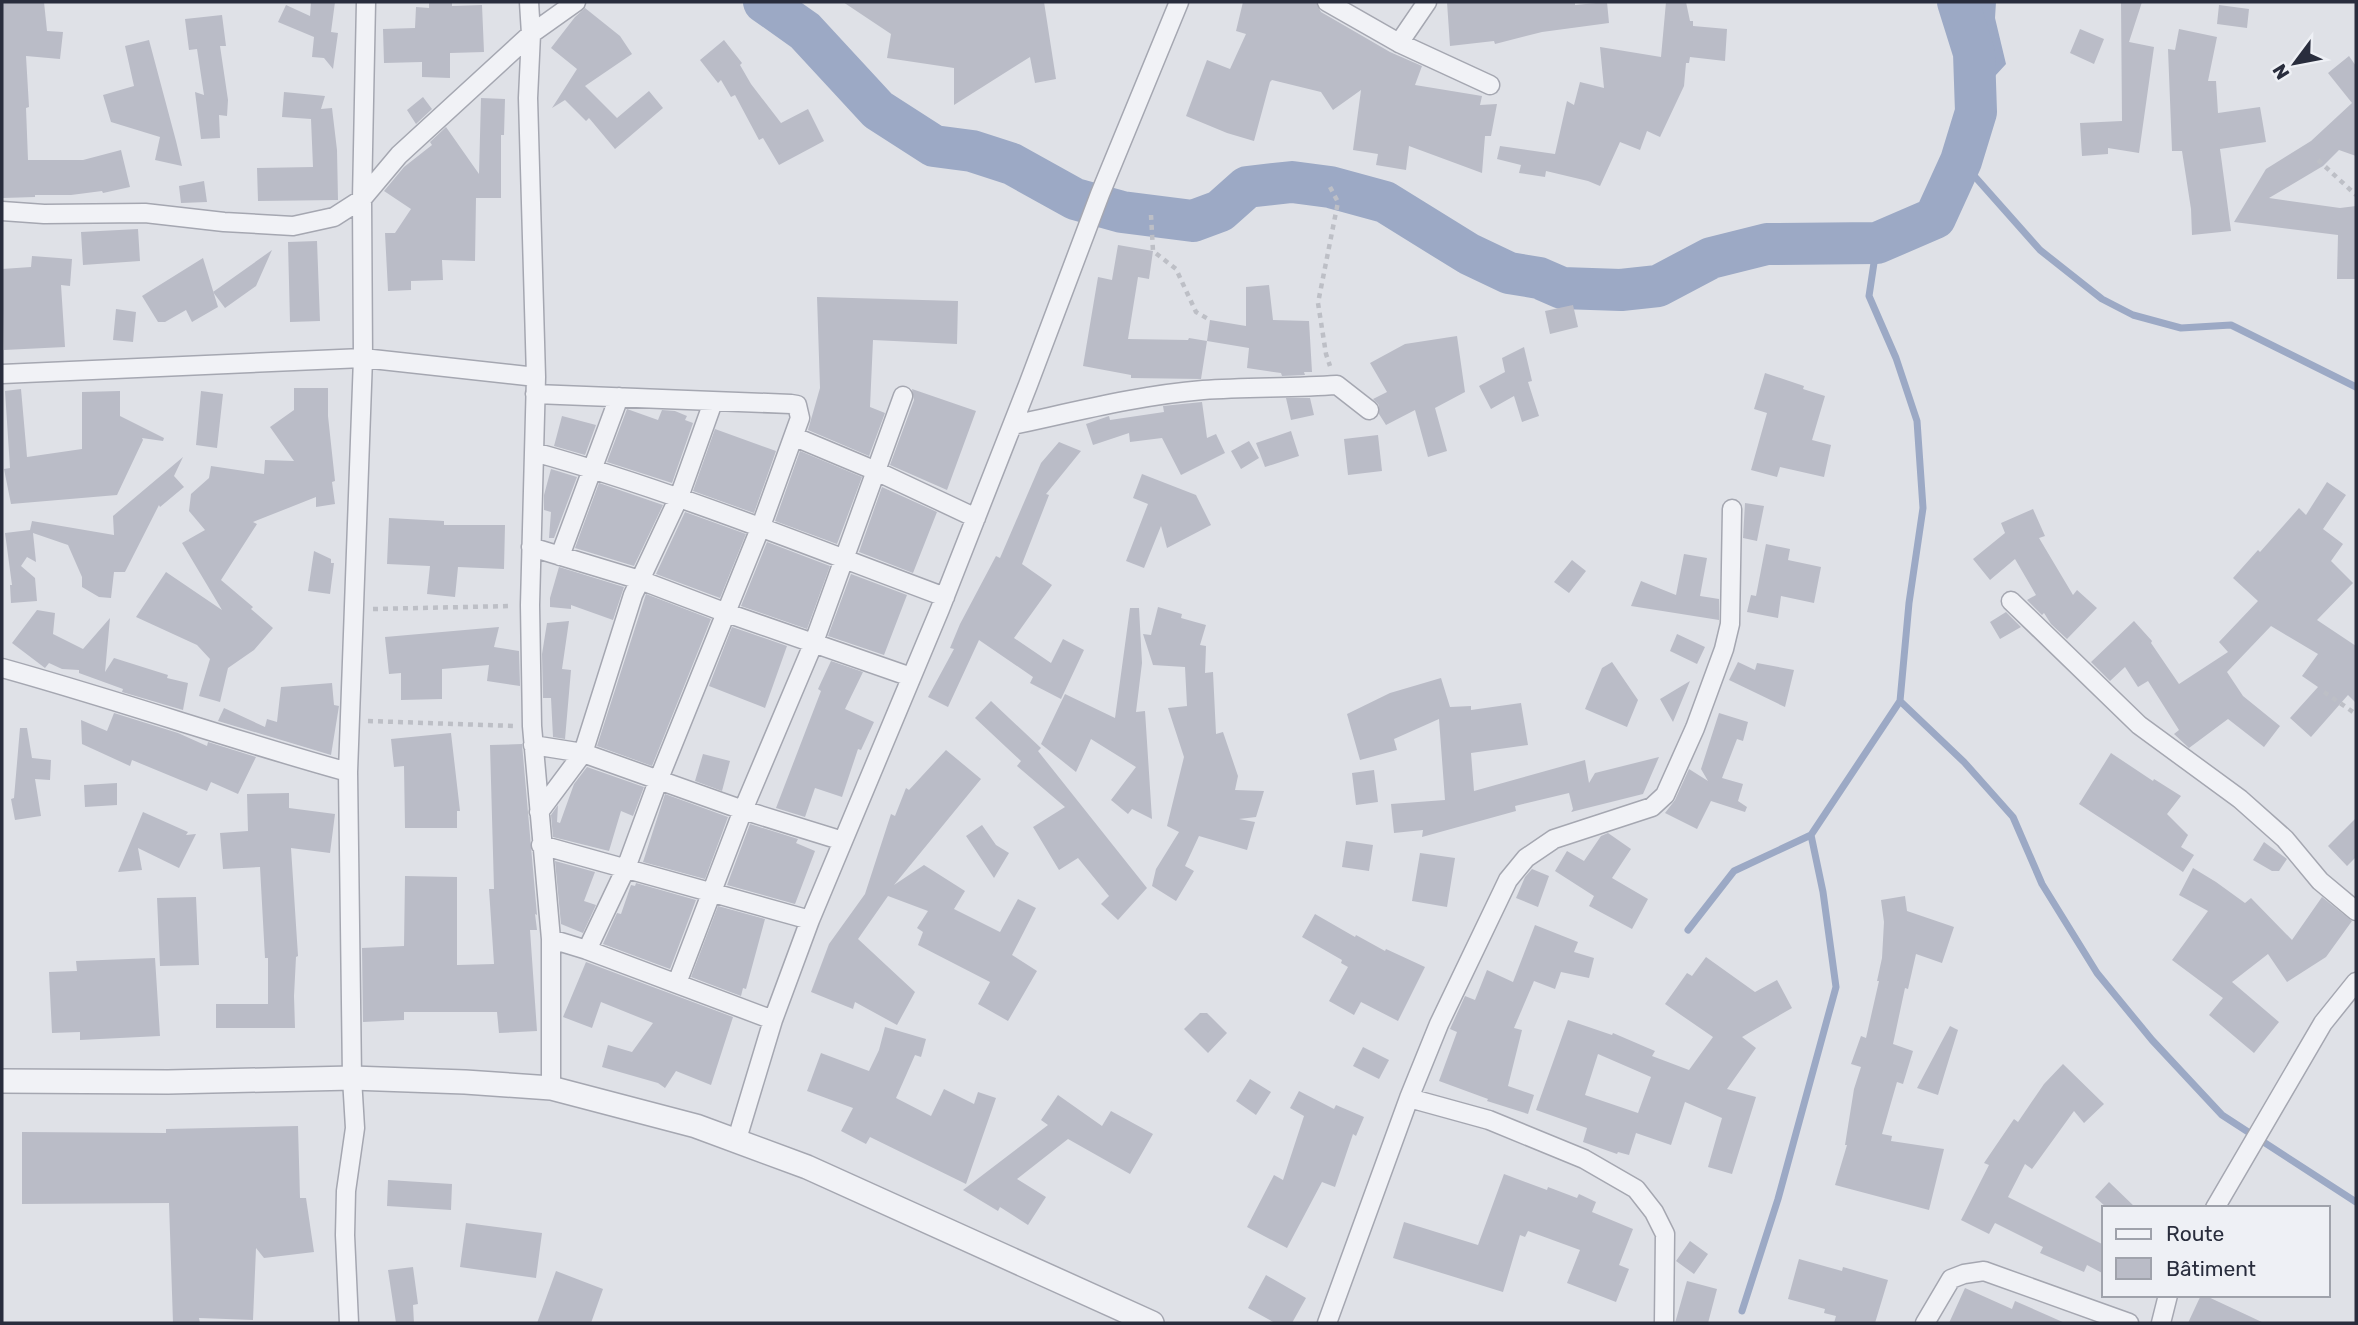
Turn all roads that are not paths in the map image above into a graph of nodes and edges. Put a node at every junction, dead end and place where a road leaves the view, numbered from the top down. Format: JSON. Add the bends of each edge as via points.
{"nodes":[{"id":1,"x":366,"y":2,"type":"edge"},
{"id":2,"x":529,"y":2,"type":"edge"},
{"id":3,"x":576,"y":2,"type":"edge"},
{"id":4,"x":1327,"y":2,"type":"edge"},
{"id":5,"x":1427,"y":2,"type":"edge"},
{"id":6,"x":1172,"y":5,"type":"edge"},
{"id":7,"x":531,"y":34,"type":"junction"},
{"id":8,"x":1399,"y":43,"type":"junction"},
{"id":9,"x":1490,"y":85,"type":"dead end"},
{"id":10,"x":362,"y":200,"type":"junction"},
{"id":11,"x":2,"y":211,"type":"edge"},
{"id":12,"x":363,"y":358,"type":"junction"},
{"id":13,"x":2,"y":374,"type":"edge"},
{"id":14,"x":535,"y":385,"type":"junction"},
{"id":15,"x":903,"y":396,"type":"dead end"},
{"id":16,"x":619,"y":397,"type":"junction"},
{"id":17,"x":713,"y":402,"type":"junction"},
{"id":18,"x":1369,"y":410,"type":"dead end"},
{"id":19,"x":1013,"y":425,"type":"junction"},
{"id":20,"x":795,"y":438,"type":"junction"},
{"id":21,"x":534,"y":452,"type":"junction"},
{"id":22,"x":594,"y":469,"type":"junction"},
{"id":23,"x":877,"y":471,"type":"junction"},
{"id":24,"x":679,"y":497,"type":"junction"},
{"id":25,"x":1732,"y":509,"type":"dead end"},
{"id":26,"x":976,"y":518,"type":"junction"},
{"id":27,"x":761,"y":526,"type":"junction"},
{"id":28,"x":531,"y":547,"type":"junction"},
{"id":29,"x":560,"y":556,"type":"junction"},
{"id":30,"x":844,"y":559,"type":"junction"},
{"id":31,"x":640,"y":580,"type":"junction"},
{"id":32,"x":944,"y":597,"type":"junction"},
{"id":33,"x":2011,"y":601,"type":"dead end"},
{"id":34,"x":724,"y":612,"type":"junction"},
{"id":35,"x":814,"y":642,"type":"junction"},
{"id":36,"x":2,"y":668,"type":"edge"},
{"id":37,"x":911,"y":677,"type":"junction"},
{"id":38,"x":533,"y":745,"type":"junction"},
{"id":39,"x":583,"y":753,"type":"junction"},
{"id":40,"x":348,"y":772,"type":"junction"},
{"id":41,"x":658,"y":781,"type":"junction"},
{"id":42,"x":743,"y":810,"type":"junction"},
{"id":43,"x":539,"y":812,"type":"junction"},
{"id":44,"x":843,"y":841,"type":"junction"},
{"id":45,"x":541,"y":845,"type":"junction"},
{"id":46,"x":626,"y":868,"type":"junction"},
{"id":47,"x":710,"y":891,"type":"junction"},
{"id":48,"x":2356,"y":911,"type":"edge"},
{"id":49,"x":810,"y":920,"type":"junction"},
{"id":50,"x":551,"y":939,"type":"junction"},
{"id":51,"x":587,"y":950,"type":"junction"},
{"id":52,"x":677,"y":982,"type":"junction"},
{"id":53,"x":2356,"y":982,"type":"edge"},
{"id":54,"x":774,"y":1020,"type":"junction"},
{"id":55,"x":352,"y":1078,"type":"junction"},
{"id":56,"x":2,"y":1081,"type":"edge"},
{"id":57,"x":551,"y":1088,"type":"junction"},
{"id":58,"x":1409,"y":1098,"type":"junction"},
{"id":59,"x":737,"y":1139,"type":"junction"},
{"id":60,"x":2217,"y":1206,"type":"edge"},
{"id":61,"x":2168,"y":1297,"type":"edge"},
{"id":62,"x":348,"y":1323,"type":"edge"},
{"id":63,"x":1152,"y":1323,"type":"edge"},
{"id":64,"x":1327,"y":1323,"type":"edge"},
{"id":65,"x":1664,"y":1323,"type":"edge"},
{"id":66,"x":1925,"y":1323,"type":"edge"},
{"id":67,"x":2129,"y":1323,"type":"edge"},
{"id":68,"x":2161,"y":1323,"type":"edge"}],
"edges":[{"from":1,"to":10,"type":"street"},
{"from":2,"to":7,"type":"street"},
{"from":3,"to":7,"type":"street"},
{"from":4,"to":8,"type":"street"},
{"from":5,"to":8,"type":"street"},
{"from":6,"to":19,"type":"street"},
{"from":7,"to":10,"type":"street","via":[[399,155]]},
{"from":7,"to":14,"type":"street","via":[[528,98]]},
{"from":8,"to":9,"type":"street"},
{"from":10,"to":11,"type":"street","via":[[334,217],[293,226],[145,214]]},
{"from":10,"to":12,"type":"street"},
{"from":12,"to":13,"type":"street"},
{"from":12,"to":14,"type":"street"},
{"from":12,"to":40,"type":"street"},
{"from":14,"to":16,"type":"street"},
{"from":14,"to":21,"type":"street"},
{"from":15,"to":23,"type":"street"},
{"from":16,"to":17,"type":"street"},
{"from":16,"to":22,"type":"street"},
{"from":17,"to":20,"type":"street","via":[[797,405],[800,418]]},
{"from":17,"to":24,"type":"street"},
{"from":18,"to":19,"type":"street","via":[[1337,385],[1200,390]]},
{"from":19,"to":26,"type":"street"},
{"from":20,"to":23,"type":"street"},
{"from":20,"to":27,"type":"street"},
{"from":21,"to":22,"type":"street"},
{"from":21,"to":28,"type":"street"},
{"from":22,"to":24,"type":"street"},
{"from":22,"to":29,"type":"street"},
{"from":23,"to":26,"type":"street"},
{"from":23,"to":30,"type":"street"},
{"from":24,"to":27,"type":"street"},
{"from":24,"to":31,"type":"street"},
{"from":25,"to":58,"type":"street","via":[[1730,624],[1695,728],[1665,795],[1652,807],[1554,839],[1526,858],[1508,880]]},
{"from":26,"to":32,"type":"street"},
{"from":27,"to":30,"type":"street"},
{"from":27,"to":34,"type":"street"},
{"from":28,"to":29,"type":"street"},
{"from":28,"to":38,"type":"street"},
{"from":29,"to":31,"type":"street"},
{"from":30,"to":32,"type":"street"},
{"from":30,"to":35,"type":"street"},
{"from":31,"to":34,"type":"street"},
{"from":31,"to":39,"type":"street"},
{"from":32,"to":37,"type":"street"},
{"from":33,"to":48,"type":"street","via":[[2139,725],[2286,839],[2320,881]]},
{"from":34,"to":35,"type":"street"},
{"from":34,"to":41,"type":"street"},
{"from":35,"to":37,"type":"street"},
{"from":35,"to":42,"type":"street"},
{"from":36,"to":40,"type":"street"},
{"from":37,"to":44,"type":"street"},
{"from":38,"to":39,"type":"street"},
{"from":38,"to":43,"type":"street"},
{"from":39,"to":41,"type":"street"},
{"from":39,"to":43,"type":"street"},
{"from":40,"to":55,"type":"street"},
{"from":41,"to":42,"type":"street"},
{"from":41,"to":46,"type":"street"},
{"from":42,"to":44,"type":"street"},
{"from":42,"to":47,"type":"street"},
{"from":43,"to":45,"type":"street"},
{"from":44,"to":49,"type":"street"},
{"from":45,"to":46,"type":"street"},
{"from":45,"to":50,"type":"street"},
{"from":46,"to":47,"type":"street"},
{"from":46,"to":51,"type":"street"},
{"from":47,"to":49,"type":"street"},
{"from":47,"to":52,"type":"street"},
{"from":49,"to":54,"type":"street"},
{"from":50,"to":51,"type":"street"},
{"from":50,"to":57,"type":"street"},
{"from":51,"to":52,"type":"street"},
{"from":52,"to":54,"type":"street"},
{"from":53,"to":60,"type":"street","via":[[2323,1023]]},
{"from":54,"to":59,"type":"street"},
{"from":55,"to":56,"type":"street"},
{"from":55,"to":57,"type":"street"},
{"from":55,"to":62,"type":"street","via":[[355,1128],[345,1235]]},
{"from":57,"to":59,"type":"street"},
{"from":58,"to":64,"type":"street"},
{"from":58,"to":65,"type":"street","via":[[1489,1120],[1584,1158],[1636,1189],[1665,1234]]},
{"from":59,"to":63,"type":"street"},
{"from":61,"to":68,"type":"street"},
{"from":66,"to":67,"type":"street","via":[[1951,1279],[1984,1271]]}]}
